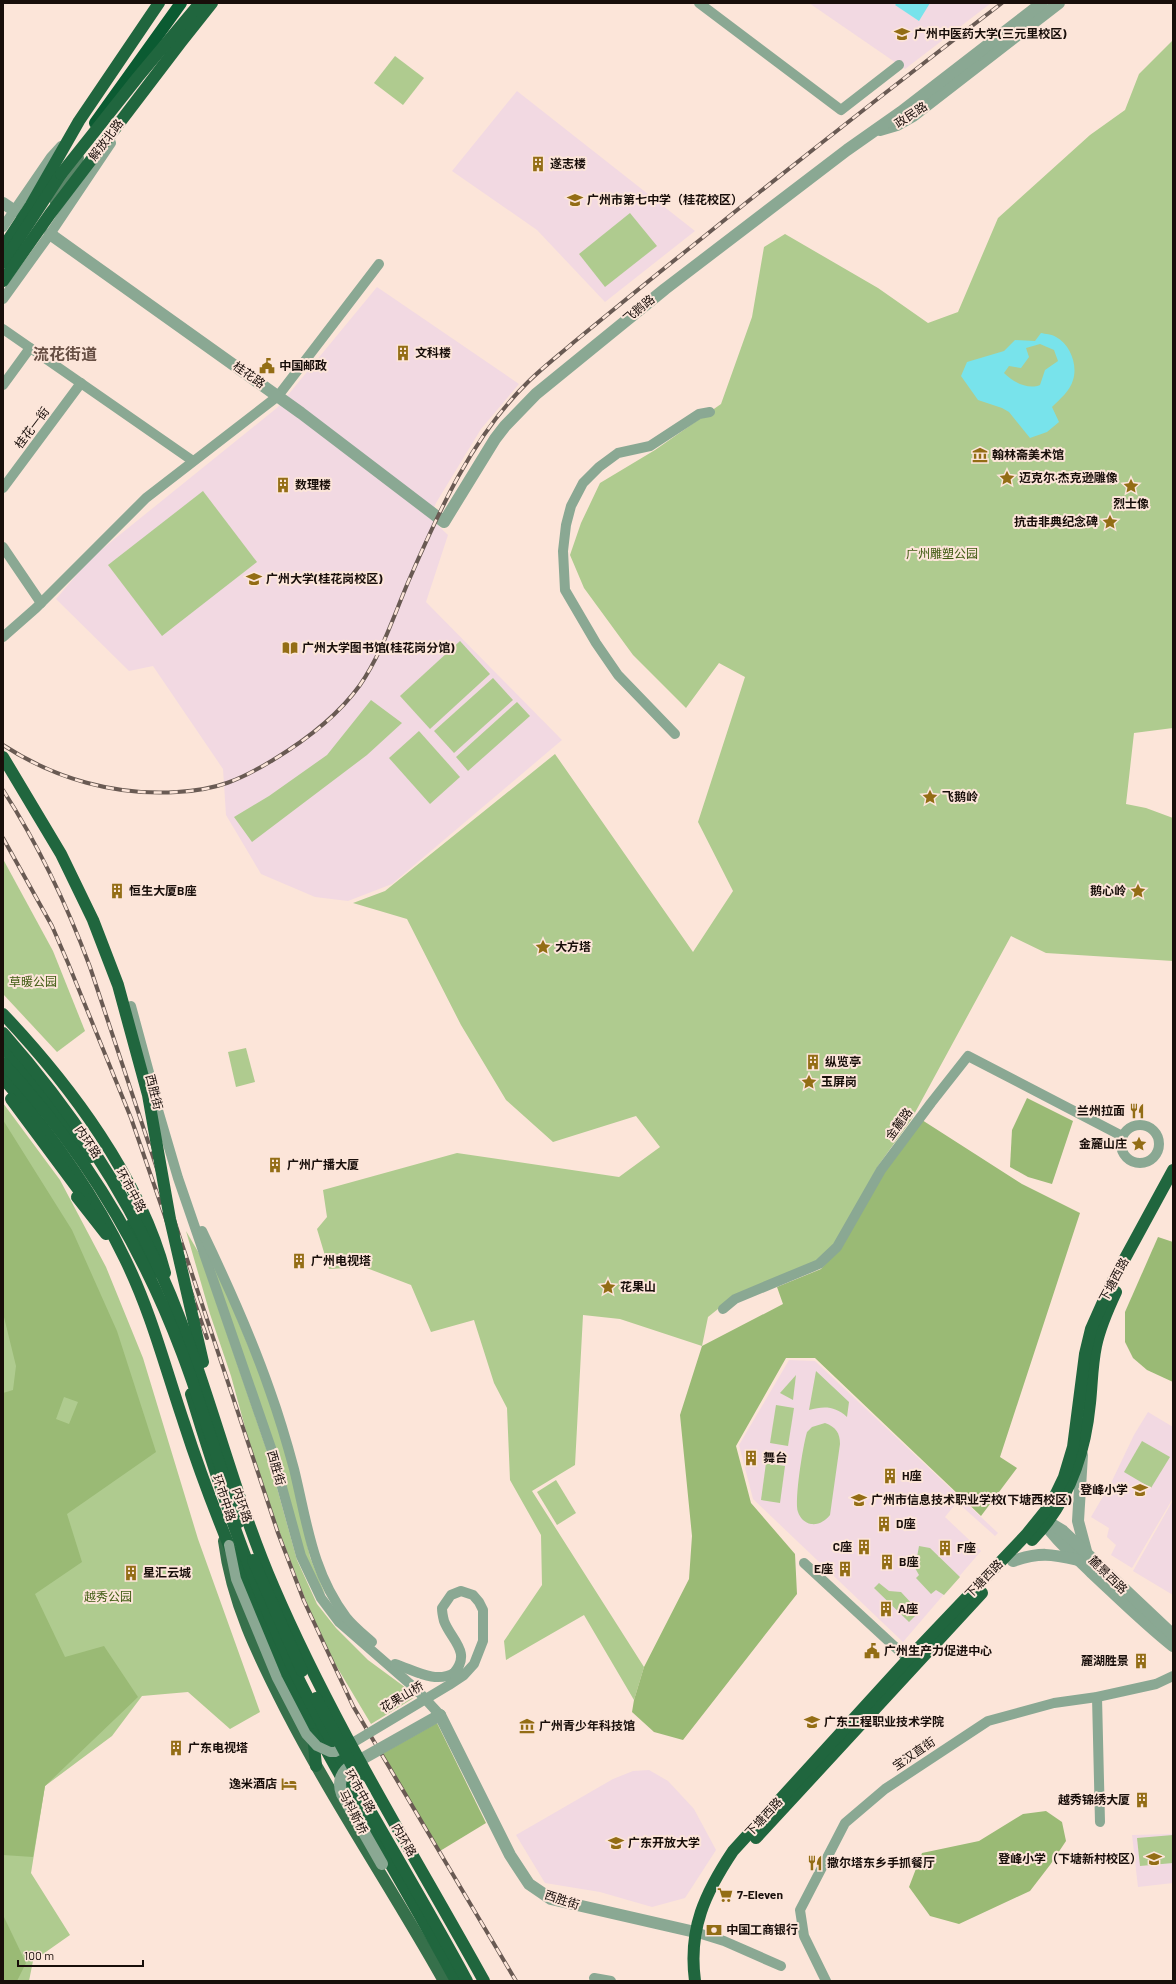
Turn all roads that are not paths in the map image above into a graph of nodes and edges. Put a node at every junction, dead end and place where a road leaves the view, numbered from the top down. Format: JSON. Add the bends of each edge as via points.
{"nodes":[{"id":1,"x":159,"y":3,"type":"edge"},
{"id":2,"x":181,"y":3,"type":"edge"},
{"id":3,"x":187,"y":3,"type":"edge"},
{"id":4,"x":699,"y":3,"type":"edge"},
{"id":5,"x":1042,"y":3,"type":"edge"},
{"id":6,"x":1059,"y":3,"type":"edge"},
{"id":7,"x":205,"y":5,"type":"edge"},
{"id":8,"x":899,"y":65,"type":"dead end"},
{"id":9,"x":161,"y":67,"type":"junction"},
{"id":10,"x":871,"y":132,"type":"junction"},
{"id":11,"x":67,"y":140,"type":"junction"},
{"id":12,"x":61,"y":174,"type":"junction"},
{"id":13,"x":3,"y":203,"type":"edge"},
{"id":14,"x":14,"y":211,"type":"junction"},
{"id":15,"x":50,"y":214,"type":"junction"},
{"id":16,"x":3,"y":227,"type":"edge"},
{"id":17,"x":50,"y":234,"type":"junction"},
{"id":18,"x":3,"y":248,"type":"edge"},
{"id":19,"x":3,"y":263,"type":"edge"},
{"id":20,"x":379,"y":264,"type":"dead end"},
{"id":21,"x":3,"y":281,"type":"edge"},
{"id":22,"x":3,"y":299,"type":"edge"},
{"id":23,"x":3,"y":329,"type":"edge"},
{"id":24,"x":30,"y":348,"type":"junction"},
{"id":25,"x":81,"y":383,"type":"junction"},
{"id":26,"x":3,"y":385,"type":"edge"},
{"id":27,"x":278,"y":396,"type":"junction"},
{"id":28,"x":710,"y":412,"type":"dead end"},
{"id":29,"x":192,"y":461,"type":"junction"},
{"id":30,"x":3,"y":488,"type":"edge"},
{"id":31,"x":444,"y":522,"type":"joint"},
{"id":32,"x":3,"y":547,"type":"edge"},
{"id":33,"x":41,"y":603,"type":"junction"},
{"id":34,"x":3,"y":637,"type":"edge"},
{"id":35,"x":675,"y":734,"type":"dead end"},
{"id":36,"x":3,"y":757,"type":"edge"},
{"id":37,"x":131,"y":1006,"type":"dead end"},
{"id":38,"x":3,"y":1014,"type":"edge"},
{"id":39,"x":3,"y":1033,"type":"edge"},
{"id":40,"x":3,"y":1047,"type":"edge"},
{"id":41,"x":3,"y":1063,"type":"edge"},
{"id":42,"x":3,"y":1078,"type":"edge"},
{"id":43,"x":3,"y":1089,"type":"edge"},
{"id":44,"x":3,"y":1100,"type":"edge"},
{"id":45,"x":1122,"y":1136,"type":"dead end"},
{"id":46,"x":1173,"y":1170,"type":"edge"},
{"id":47,"x":178,"y":1178,"type":"junction"},
{"id":48,"x":1173,"y":1187,"type":"edge"},
{"id":49,"x":155,"y":1240,"type":"junction"},
{"id":50,"x":126,"y":1261,"type":"junction"},
{"id":51,"x":723,"y":1309,"type":"dead end"},
{"id":52,"x":167,"y":1317,"type":"junction"},
{"id":53,"x":196,"y":1370,"type":"junction"},
{"id":54,"x":184,"y":1373,"type":"junction"},
{"id":55,"x":222,"y":1443,"type":"junction"},
{"id":56,"x":1083,"y":1447,"type":"junction"},
{"id":57,"x":1046,"y":1522,"type":"junction"},
{"id":58,"x":223,"y":1532,"type":"junction"},
{"id":59,"x":229,"y":1545,"type":"junction"},
{"id":60,"x":1083,"y":1557,"type":"junction"},
{"id":61,"x":1013,"y":1561,"type":"junction"},
{"id":62,"x":804,"y":1563,"type":"dead end"},
{"id":63,"x":1173,"y":1635,"type":"edge"},
{"id":64,"x":1173,"y":1646,"type":"edge"},
{"id":65,"x":908,"y":1659,"type":"junction"},
{"id":66,"x":395,"y":1664,"type":"junction"},
{"id":67,"x":1173,"y":1676,"type":"edge"},
{"id":68,"x":1097,"y":1698,"type":"junction"},
{"id":69,"x":440,"y":1715,"type":"junction"},
{"id":70,"x":312,"y":1727,"type":"junction"},
{"id":71,"x":316,"y":1766,"type":"junction"},
{"id":72,"x":1100,"y":1822,"type":"dead end"},
{"id":73,"x":413,"y":1926,"type":"junction"},
{"id":74,"x":698,"y":1933,"type":"junction"},
{"id":75,"x":781,"y":1966,"type":"dead end"},
{"id":76,"x":594,"y":1978,"type":"dead end"},
{"id":77,"x":476,"y":1980,"type":"edge"},
{"id":78,"x":444,"y":1981,"type":"edge"},
{"id":79,"x":456,"y":1981,"type":"edge"},
{"id":80,"x":611,"y":1981,"type":"edge"},
{"id":81,"x":695,"y":1981,"type":"edge"},
{"id":82,"x":704,"y":1981,"type":"edge"},
{"id":83,"x":826,"y":1981,"type":"edge"}],
"edges":[{"from":1,"to":11,"type":"highway"},
{"from":2,"to":12,"type":"highway","bridge":true,"via":[[109,102]]},
{"from":3,"to":15,"type":"main road","via":[[85,146]]},
{"from":4,"to":8,"type":"street","via":[[841,110]]},
{"from":5,"to":10,"type":"street","name":"政民路","via":[[901,112]]},
{"from":6,"to":10,"type":"street","name":"政民路","via":[[913,116],[893,127]]},
{"from":7,"to":9,"type":"highway","name":"解放北路"},
{"from":7,"to":12,"type":"highway","bridge":true,"via":[[138,77]]},
{"from":9,"to":15,"type":"highway","name":"解放北路"},
{"from":9,"to":17,"type":"street"},
{"from":10,"to":31,"type":"street","name":"飞鹅路","via":[[665,289],[536,394],[505,426]]},
{"from":11,"to":14,"type":"street","via":[[51,157]]},
{"from":11,"to":18,"type":"highway","via":[[31,205]]},
{"from":12,"to":19,"type":"highway"},
{"from":13,"to":14,"type":"street"},
{"from":14,"to":16,"type":"street"},
{"from":15,"to":21,"type":"highway","name":"解放北路"},
{"from":17,"to":22,"type":"street"},
{"from":17,"to":27,"type":"street","name":"桂花路"},
{"from":20,"to":27,"type":"street"},
{"from":23,"to":24,"type":"street"},
{"from":24,"to":25,"type":"street"},
{"from":24,"to":26,"type":"street"},
{"from":25,"to":29,"type":"street"},
{"from":25,"to":30,"type":"street","name":"桂花一街"},
{"from":27,"to":29,"type":"street"},
{"from":27,"to":31,"type":"street","name":"桂花路"},
{"from":28,"to":35,"type":"street","via":[[699,414],[650,446],[618,453],[599,466],[583,483],[570,506],[564,545],[565,590],[596,643],[618,674]]},
{"from":29,"to":33,"type":"street","via":[[146,498]]},
{"from":32,"to":33,"type":"street"},
{"from":33,"to":34,"type":"street"},
{"from":36,"to":55,"type":"highway","bridge":true,"via":[[61,854],[93,920],[118,985],[148,1095],[170,1219]]},
{"from":37,"to":47,"type":"street","name":"西胜街"},
{"from":38,"to":49,"type":"highway","name":"环市中路","via":[[49,1066],[86,1116],[130,1186]]},
{"from":39,"to":55,"type":"highway","name":"内环路","bridge":true,"via":[[47,1085],[81,1132],[134,1219],[180,1317]]},
{"from":40,"to":52,"type":"highway","via":[[76,1136],[114,1194],[147,1259]]},
{"from":41,"to":77,"type":"highway","name":"内环路","bridge":true,"via":[[71,1146],[106,1199],[150,1277],[181,1352],[245,1539],[289,1645],[343,1750]]},
{"from":42,"to":50,"type":"highway","name":"环市中路","via":[[76,1171],[100,1210]]},
{"from":43,"to":50,"type":"highway","via":[[108,1231]]},
{"from":44,"to":50,"type":"highway"},
{"from":45,"to":51,"type":"street","name":"金麓路","via":[[968,1056],[881,1170],[837,1247],[819,1264],[735,1299]]},
{"from":46,"to":57,"type":"highway","name":"下塘西路","via":[[1111,1284],[1095,1319],[1085,1354],[1078,1421],[1070,1459]]},
{"from":47,"to":66,"type":"street","name":"西胜街","via":[[226,1281],[270,1391],[294,1469],[302,1512],[318,1566],[331,1594],[346,1616]]},
{"from":47,"to":69,"type":"street","name":"西胜街","via":[[272,1451],[301,1556],[321,1598],[339,1622],[417,1690]]},
{"from":48,"to":56,"type":"highway","name":"下塘西路","via":[[1116,1291],[1104,1320],[1094,1358]]},
{"from":49,"to":52,"type":"highway","name":"环市中路","via":[[166,1280]]},
{"from":49,"to":53,"type":"highway","via":[[180,1309]]},
{"from":50,"to":58,"type":"highway","name":"环市中路","via":[[157,1336],[189,1440]]},
{"from":52,"to":54,"type":"highway","name":"环市中路"},
{"from":53,"to":54,"type":"highway"},
{"from":53,"to":77,"type":"highway","via":[[224,1464],[247,1528],[269,1585],[301,1655],[343,1741]]},
{"from":54,"to":77,"type":"highway","name":"环市中路","via":[[227,1508],[278,1636],[333,1743],[427,1906]]},
{"from":55,"to":77,"type":"highway","name":"内环路","bridge":true,"via":[[258,1548],[318,1686]]},
{"from":56,"to":57,"type":"highway","name":"下塘西路","via":[[1066,1492]]},
{"from":56,"to":60,"type":"street","via":[[1078,1521]]},
{"from":57,"to":60,"type":"street"},
{"from":57,"to":61,"type":"highway","name":"下塘西路"},
{"from":57,"to":65,"type":"highway","name":"下塘西路"},
{"from":58,"to":59,"type":"highway","name":"环市中路"},
{"from":58,"to":71,"type":"main road","via":[[232,1585],[243,1617],[268,1674]]},
{"from":59,"to":66,"type":"street","name":"花果山桥","bridge":true,"via":[[236,1579],[266,1654],[306,1734],[322,1750],[336,1752],[342,1749],[449,1685],[470,1669],[483,1641],[483,1610],[479,1602],[473,1595],[461,1591],[451,1594],[442,1608],[444,1621],[459,1647],[462,1658],[454,1673],[446,1677],[430,1677]]},
{"from":59,"to":70,"type":"highway","name":"环市中路","via":[[261,1620]]},
{"from":60,"to":61,"type":"street","via":[[1047,1554]]},
{"from":60,"to":63,"type":"street","name":"麓景西路"},
{"from":60,"to":64,"type":"street","name":"麓景西路","via":[[1151,1628]]},
{"from":61,"to":74,"type":"highway","name":"下塘西路","via":[[746,1848],[720,1886]]},
{"from":62,"to":65,"type":"street"},
{"from":65,"to":74,"type":"highway","name":"下塘西路","via":[[733,1851],[712,1885]]},
{"from":66,"to":69,"type":"street","name":"西胜街","via":[[427,1692]]},
{"from":67,"to":68,"type":"street","name":"宝汉直街","via":[[1156,1684]]},
{"from":68,"to":72,"type":"street"},
{"from":68,"to":83,"type":"street","name":"宝汉直街","via":[[1054,1703],[988,1721],[886,1789],[845,1823],[800,1910],[804,1936]]},
{"from":69,"to":73,"type":"street","name":"马科斯桥","bridge":true,"via":[[353,1764],[341,1777],[342,1794],[382,1864]]},
{"from":69,"to":74,"type":"street","name":"西胜街","via":[[522,1877],[535,1889],[560,1902]]},
{"from":70,"to":71,"type":"highway"},
{"from":70,"to":79,"type":"highway","name":"环市中路"},
{"from":71,"to":73,"type":"main road","via":[[388,1889]]},
{"from":73,"to":78,"type":"main road"},
{"from":74,"to":75,"type":"street","name":"西胜街"},
{"from":74,"to":81,"type":"highway","via":[[692,1956]]},
{"from":74,"to":82,"type":"highway"},
{"from":76,"to":80,"type":"street"}]}
